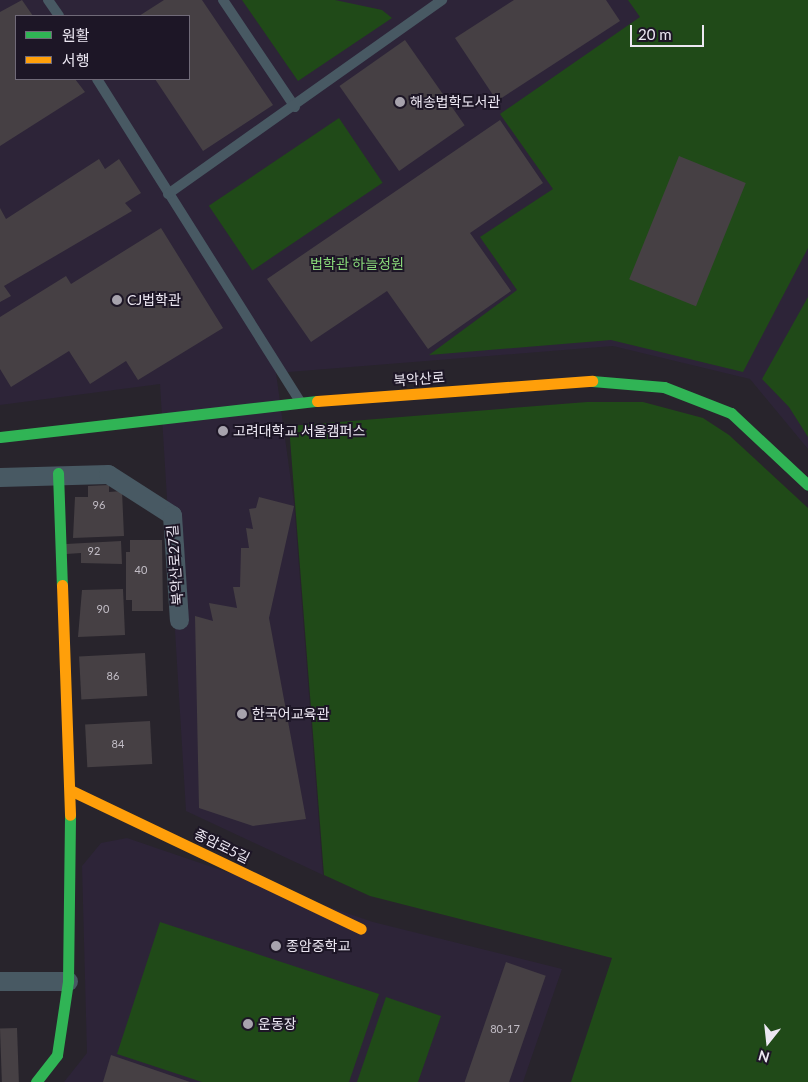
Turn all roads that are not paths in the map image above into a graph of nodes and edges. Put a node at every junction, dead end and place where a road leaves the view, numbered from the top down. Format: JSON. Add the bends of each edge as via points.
{"nodes":[{"id":1,"x":48,"y":0,"type":"edge"},
{"id":2,"x":223,"y":0,"type":"edge"},
{"id":3,"x":442,"y":0,"type":"edge"},
{"id":4,"x":58,"y":15,"type":"edge"},
{"id":5,"x":97,"y":80,"type":"edge"},
{"id":6,"x":296,"y":107,"type":"junction"},
{"id":7,"x":168,"y":194,"type":"junction"},
{"id":8,"x":301,"y":403,"type":"junction"},
{"id":9,"x":0,"y":437,"type":"edge"},
{"id":10,"x":58,"y":473,"type":"junction"},
{"id":11,"x":0,"y":477,"type":"edge"},
{"id":12,"x":808,"y":484,"type":"edge"},
{"id":13,"x":179,"y":620,"type":"dead end"},
{"id":14,"x":70,"y":790,"type":"junction"},
{"id":15,"x":361,"y":929,"type":"dead end"},
{"id":16,"x":68,"y":980,"type":"junction"},
{"id":17,"x":0,"y":981,"type":"edge"},
{"id":18,"x":36,"y":1082,"type":"edge"}],
"edges":[{"from":1,"to":4,"type":"lane"},
{"from":2,"to":6,"type":"lane"},
{"from":3,"to":6,"type":"lane"},
{"from":5,"to":7,"type":"lane"},
{"from":6,"to":7,"type":"lane"},
{"from":7,"to":8,"type":"lane"},
{"from":8,"to":9,"type":"street","name":"북악산로"},
{"from":8,"to":12,"type":"street","name":"북악산로","via":[[578,382],[642,383],[688,394],[732,412]]},
{"from":10,"to":11,"type":"street","name":"북악산로27길"},
{"from":10,"to":13,"type":"street","name":"북악산로27길","via":[[108,474],[172,515]]},
{"from":10,"to":14,"type":"street"},
{"from":14,"to":15,"type":"street","name":"종암로5길"},
{"from":14,"to":16,"type":"street"},
{"from":16,"to":17,"type":"street"},
{"from":16,"to":18,"type":"street","via":[[57,1055]]}]}
